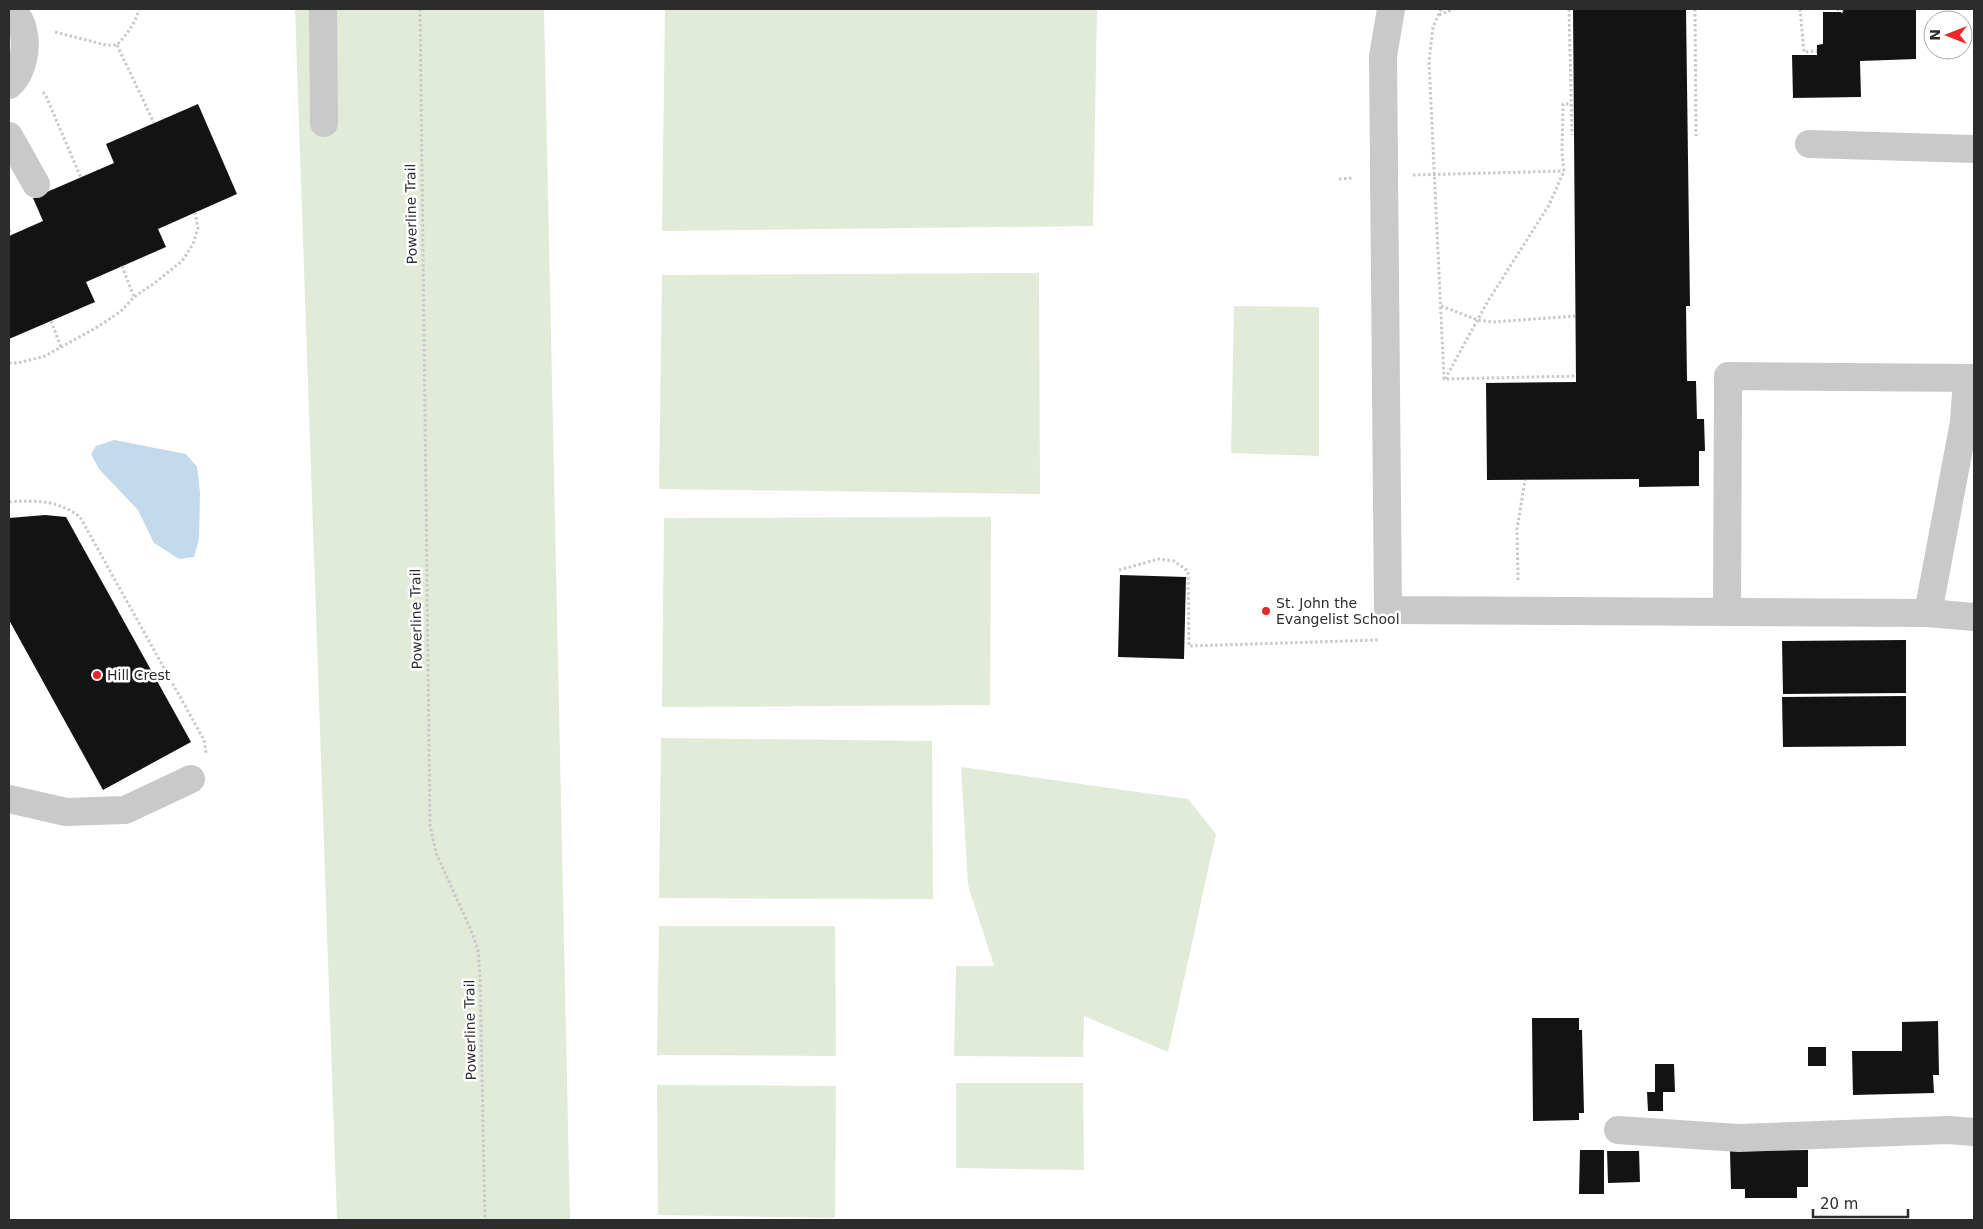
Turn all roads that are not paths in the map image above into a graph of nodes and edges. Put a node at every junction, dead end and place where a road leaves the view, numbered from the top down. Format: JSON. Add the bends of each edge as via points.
{"nodes":[{"id":1,"x":323,"y":9,"type":"edge"},
{"id":2,"x":1391,"y":9,"type":"edge"},
{"id":3,"x":15,"y":18,"type":"edge"},
{"id":4,"x":9,"y":85,"type":"edge"},
{"id":5,"x":324,"y":123,"type":"dead end"},
{"id":6,"x":9,"y":136,"type":"edge"},
{"id":7,"x":1809,"y":144,"type":"dead end"},
{"id":8,"x":1974,"y":149,"type":"edge"},
{"id":9,"x":36,"y":184,"type":"dead end"},
{"id":10,"x":1971,"y":378,"type":"edge"},
{"id":11,"x":1727,"y":612,"type":"junction"},
{"id":12,"x":1928,"y":613,"type":"junction"},
{"id":13,"x":1974,"y":617,"type":"edge"},
{"id":14,"x":191,"y":779,"type":"road end"},
{"id":15,"x":9,"y":798,"type":"edge"},
{"id":16,"x":1618,"y":1130,"type":"dead end"},
{"id":17,"x":1974,"y":1132,"type":"edge"}],
"edges":[{"from":1,"to":5,"type":"lane"},
{"from":2,"to":11,"type":"lane","via":[[1383,56],[1388,610]]},
{"from":3,"to":4,"type":"lane","via":[[25,52],[20,69]]},
{"from":6,"to":9,"type":"lane"},
{"from":7,"to":8,"type":"lane"},
{"from":10,"to":11,"type":"lane","via":[[1728,376]]},
{"from":10,"to":12,"type":"lane"},
{"from":11,"to":12,"type":"lane"},
{"from":12,"to":13,"type":"lane"},
{"from":14,"to":15,"type":"lane","via":[[125,810],[66,812]]},
{"from":16,"to":17,"type":"lane","via":[[1739,1138],[1948,1130]]}]}
